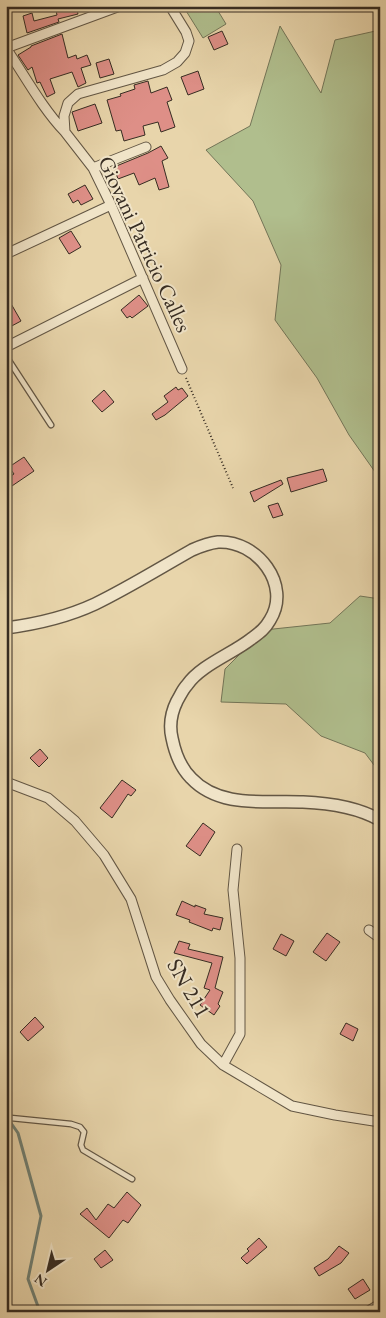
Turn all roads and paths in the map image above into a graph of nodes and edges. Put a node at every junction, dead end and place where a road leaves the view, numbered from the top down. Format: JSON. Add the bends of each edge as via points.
{"nodes":[{"id":1,"x":120,"y":6,"type":"edge"},
{"id":2,"x":170,"y":6,"type":"edge"},
{"id":3,"x":6,"y":48,"type":"edge"},
{"id":4,"x":65,"y":132,"type":"junction"},
{"id":5,"x":146,"y":147,"type":"dead end"},
{"id":6,"x":93,"y":168,"type":"junction"},
{"id":7,"x":112,"y":205,"type":"junction"},
{"id":8,"x":6,"y":254,"type":"edge"},
{"id":9,"x":143,"y":278,"type":"junction"},
{"id":10,"x":6,"y":347,"type":"edge"},
{"id":11,"x":6,"y":356,"type":"edge"},
{"id":12,"x":182,"y":369,"type":"joint"},
{"id":13,"x":51,"y":425,"type":"dead end"},
{"id":14,"x":233,"y":488,"type":"dead end"},
{"id":15,"x":6,"y":628,"type":"edge"},
{"id":16,"x":6,"y":782,"type":"edge"},
{"id":17,"x":380,"y":820,"type":"edge"},
{"id":18,"x":237,"y":849,"type":"dead end"},
{"id":19,"x":369,"y":930,"type":"dead end"},
{"id":20,"x":380,"y":938,"type":"edge"},
{"id":21,"x":223,"y":1065,"type":"junction"},
{"id":22,"x":8,"y":1119,"type":"edge"},
{"id":23,"x":380,"y":1122,"type":"edge"},
{"id":24,"x":132,"y":1179,"type":"dead end"},
{"id":25,"x":380,"y":1304,"type":"edge"},
{"id":26,"x":367,"y":1312,"type":"edge"}],
"edges":[{"from":1,"to":3,"type":"street"},
{"from":2,"to":4,"type":"street","via":[[189,41],[185,53],[163,70],[78,94],[68,103],[64,116]]},
{"from":3,"to":4,"type":"street","name":"Giovani Patricio Calles"},
{"from":4,"to":6,"type":"street","name":"Giovani Patricio Calles"},
{"from":5,"to":6,"type":"street"},
{"from":6,"to":7,"type":"street","name":"Giovani Patricio Calles"},
{"from":7,"to":8,"type":"street"},
{"from":7,"to":9,"type":"street","name":"Giovani Patricio Calles"},
{"from":9,"to":10,"type":"street"},
{"from":9,"to":12,"type":"street","name":"Giovani Patricio Calles"},
{"from":11,"to":13,"type":"lane"},
{"from":12,"to":14,"type":"path"},
{"from":15,"to":17,"type":"street","via":[[64,616],[95,604],[205,545],[219,542],[252,552],[276,583],[276,608],[264,629],[186,685],[170,720],[175,750],[183,768],[192,780],[235,801],[339,806]]},
{"from":16,"to":21,"type":"street","name":"SN 211","via":[[48,798],[76,821],[104,855],[131,899],[156,976],[201,1044]]},
{"from":18,"to":21,"type":"street","via":[[233,890],[240,958],[240,1034]]},
{"from":19,"to":20,"type":"street"},
{"from":21,"to":23,"type":"street","name":"SN 211","via":[[292,1106]]},
{"from":22,"to":24,"type":"lane","via":[[80,1127],[84,1132],[83,1150]]},
{"from":25,"to":26,"type":"street"}]}
